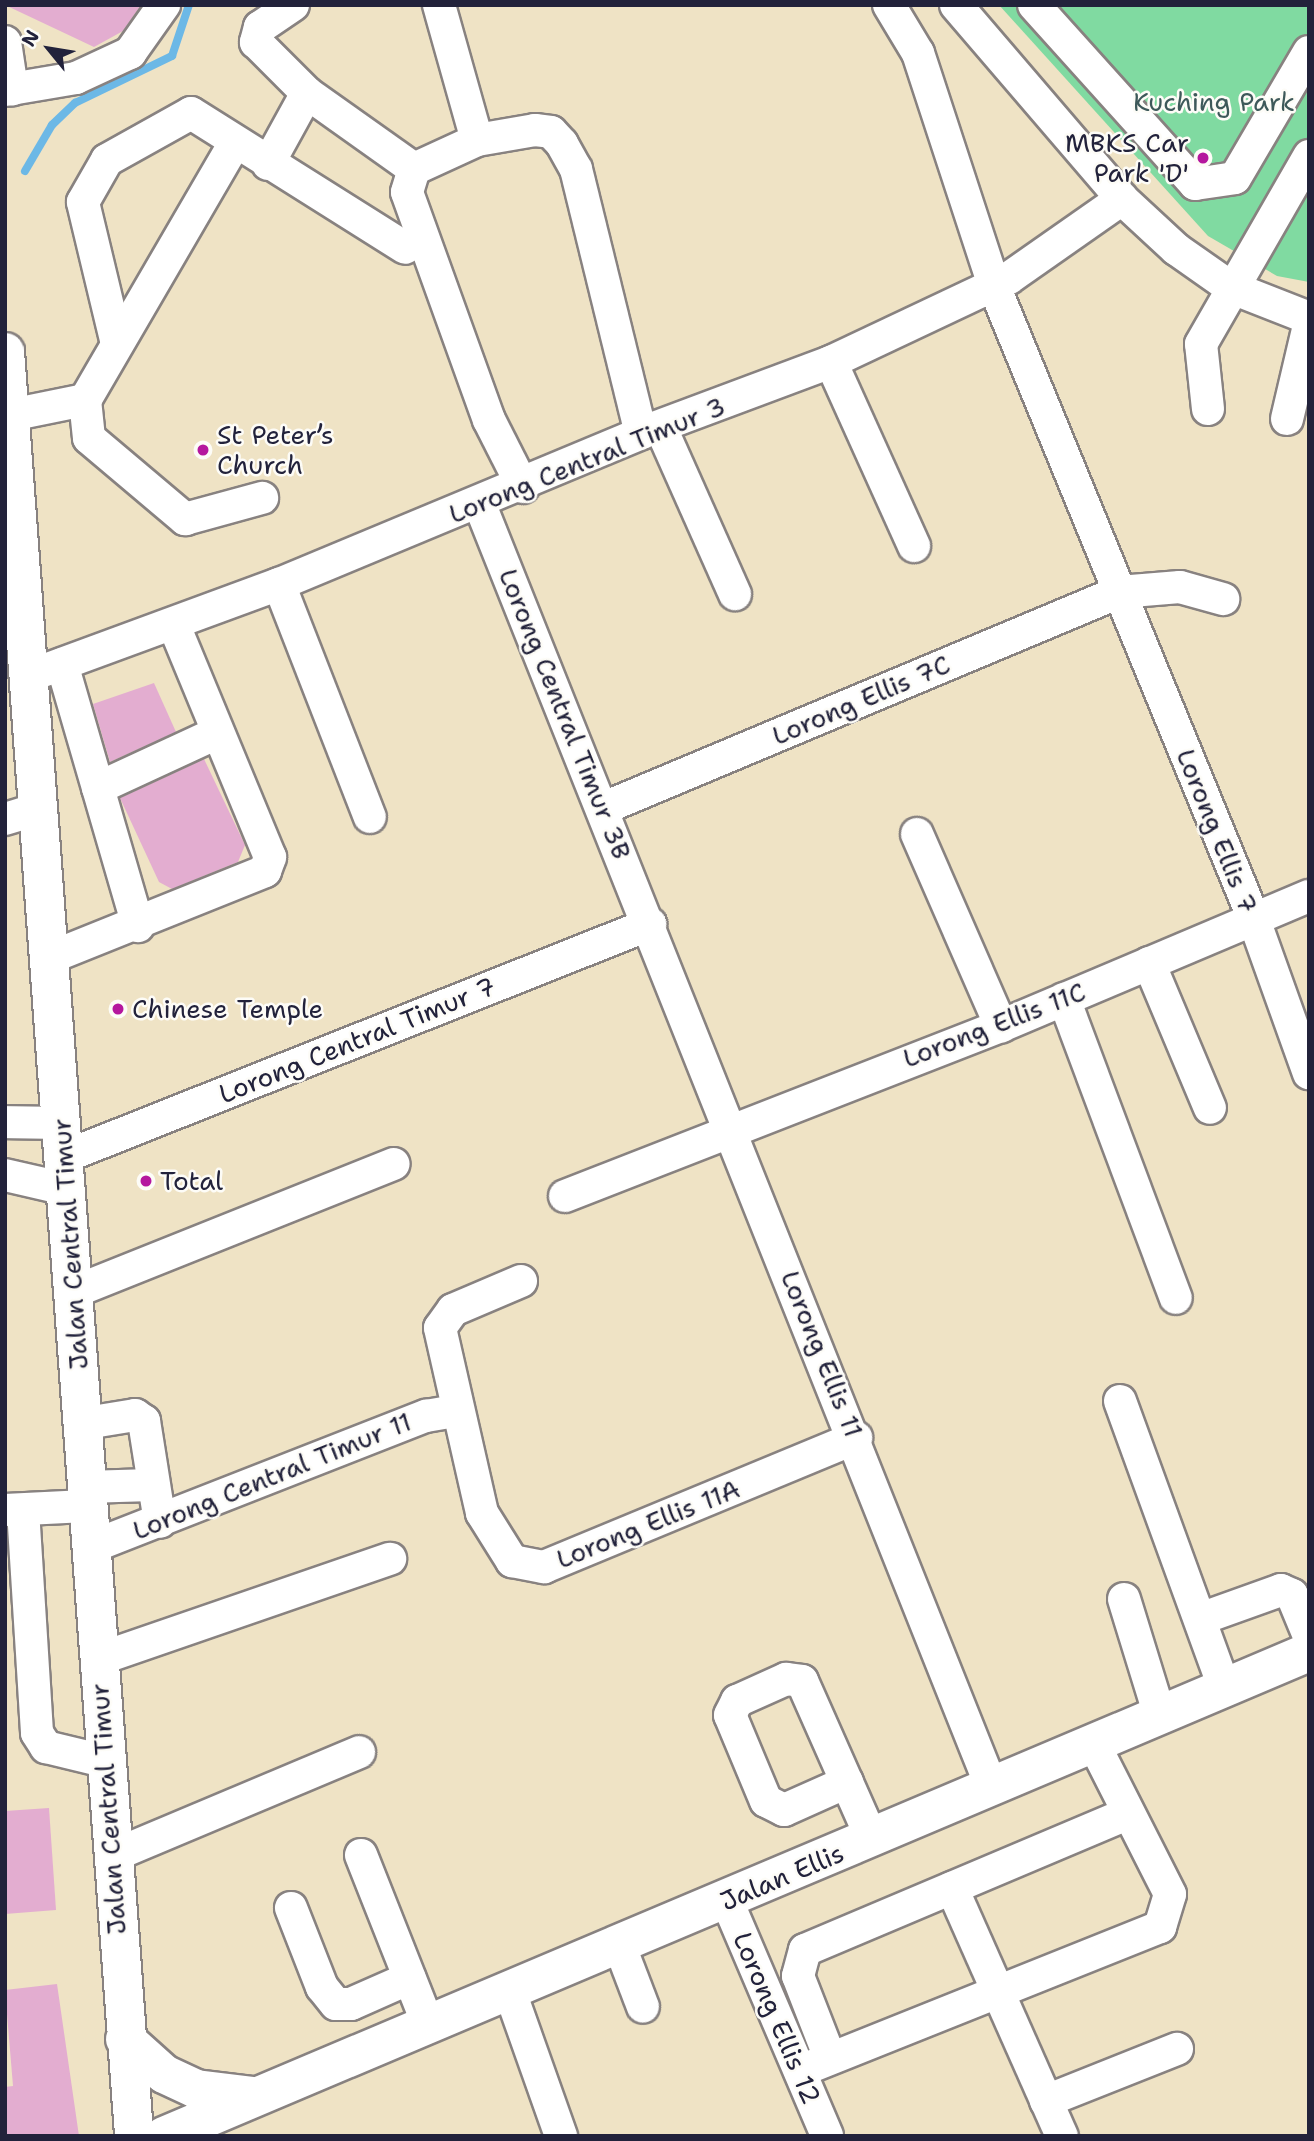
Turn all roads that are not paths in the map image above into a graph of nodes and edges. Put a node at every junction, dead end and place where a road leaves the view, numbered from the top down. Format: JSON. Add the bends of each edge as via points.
{"nodes":[{"id":1,"x":164,"y":5,"type":"edge"},
{"id":2,"x":293,"y":5,"type":"edge"},
{"id":3,"x":439,"y":5,"type":"edge"},
{"id":4,"x":889,"y":5,"type":"edge"},
{"id":5,"x":1034,"y":5,"type":"edge"},
{"id":6,"x":973,"y":11,"type":"edge"},
{"id":7,"x":5,"y":42,"type":"edge"},
{"id":8,"x":1305,"y":67,"type":"edge"},
{"id":9,"x":9,"y":90,"type":"edge"},
{"id":10,"x":307,"y":93,"type":"junction"},
{"id":11,"x":477,"y":140,"type":"junction"},
{"id":12,"x":233,"y":146,"type":"junction"},
{"id":13,"x":1309,"y":156,"type":"edge"},
{"id":14,"x":268,"y":164,"type":"junction"},
{"id":15,"x":414,"y":169,"type":"junction"},
{"id":16,"x":1122,"y":199,"type":"junction"},
{"id":17,"x":405,"y":248,"type":"dead end"},
{"id":18,"x":994,"y":286,"type":"junction"},
{"id":19,"x":1230,"y":287,"type":"junction"},
{"id":20,"x":1309,"y":318,"type":"edge"},
{"id":21,"x":1309,"y":325,"type":"edge"},
{"id":22,"x":117,"y":344,"type":"junction"},
{"id":23,"x":5,"y":352,"type":"edge"},
{"id":24,"x":831,"y":362,"type":"junction"},
{"id":25,"x":85,"y":400,"type":"junction"},
{"id":26,"x":1208,"y":409,"type":"dead end"},
{"id":27,"x":11,"y":415,"type":"junction"},
{"id":28,"x":1287,"y":419,"type":"dead end"},
{"id":29,"x":651,"y":431,"type":"junction"},
{"id":30,"x":523,"y":487,"type":"junction"},
{"id":31,"x":262,"y":498,"type":"dead end"},
{"id":32,"x":480,"y":505,"type":"junction"},
{"id":33,"x":14,"y":516,"type":"edge"},
{"id":34,"x":914,"y":546,"type":"dead end"},
{"id":35,"x":279,"y":584,"type":"junction"},
{"id":36,"x":1119,"y":592,"type":"junction"},
{"id":37,"x":735,"y":594,"type":"dead end"},
{"id":38,"x":1223,"y":599,"type":"dead end"},
{"id":39,"x":174,"y":625,"type":"junction"},
{"id":40,"x":46,"y":670,"type":"junction"},
{"id":41,"x":217,"y":733,"type":"junction"},
{"id":42,"x":98,"y":788,"type":"junction"},
{"id":43,"x":604,"y":808,"type":"junction"},
{"id":44,"x":21,"y":814,"type":"edge"},
{"id":45,"x":370,"y":817,"type":"dead end"},
{"id":46,"x":917,"y":834,"type":"dead end"},
{"id":47,"x":1309,"y":896,"type":"edge"},
{"id":48,"x":1253,"y":917,"type":"junction"},
{"id":49,"x":650,"y":924,"type":"junction"},
{"id":50,"x":138,"y":926,"type":"junction"},
{"id":51,"x":49,"y":958,"type":"junction"},
{"id":52,"x":1149,"y":963,"type":"junction"},
{"id":53,"x":1064,"y":999,"type":"junction"},
{"id":54,"x":1002,"y":1026,"type":"junction"},
{"id":55,"x":1309,"y":1073,"type":"edge"},
{"id":56,"x":1210,"y":1108,"type":"dead end"},
{"id":57,"x":5,"y":1122,"type":"edge"},
{"id":58,"x":732,"y":1128,"type":"junction"},
{"id":59,"x":64,"y":1156,"type":"junction"},
{"id":60,"x":394,"y":1164,"type":"dead end"},
{"id":61,"x":5,"y":1175,"type":"edge"},
{"id":62,"x":565,"y":1196,"type":"dead end"},
{"id":63,"x":522,"y":1281,"type":"dead end"},
{"id":64,"x":76,"y":1291,"type":"junction"},
{"id":65,"x":1176,"y":1298,"type":"dead end"},
{"id":66,"x":1120,"y":1401,"type":"dead end"},
{"id":67,"x":454,"y":1411,"type":"junction"},
{"id":68,"x":80,"y":1424,"type":"junction"},
{"id":69,"x":856,"y":1438,"type":"junction"},
{"id":70,"x":152,"y":1485,"type":"junction"},
{"id":71,"x":86,"y":1497,"type":"junction"},
{"id":72,"x":14,"y":1510,"type":"edge"},
{"id":73,"x":160,"y":1522,"type":"junction"},
{"id":74,"x":91,"y":1547,"type":"junction"},
{"id":75,"x":390,"y":1559,"type":"dead end"},
{"id":76,"x":1124,"y":1599,"type":"dead end"},
{"id":77,"x":1200,"y":1619,"type":"junction"},
{"id":78,"x":1309,"y":1636,"type":"edge"},
{"id":79,"x":1309,"y":1652,"type":"edge"},
{"id":80,"x":99,"y":1659,"type":"junction"},
{"id":81,"x":1224,"y":1687,"type":"junction"},
{"id":82,"x":1160,"y":1716,"type":"junction"},
{"id":83,"x":1095,"y":1746,"type":"junction"},
{"id":84,"x":359,"y":1752,"type":"dead end"},
{"id":85,"x":104,"y":1761,"type":"junction"},
{"id":86,"x":847,"y":1782,"type":"dead end"},
{"id":87,"x":990,"y":1787,"type":"junction"},
{"id":88,"x":1126,"y":1814,"type":"junction"},
{"id":89,"x":872,"y":1839,"type":"junction"},
{"id":90,"x":361,"y":1855,"type":"dead end"},
{"id":91,"x":112,"y":1856,"type":"junction"},
{"id":92,"x":952,"y":1888,"type":"junction"},
{"id":93,"x":727,"y":1900,"type":"junction"},
{"id":94,"x":290,"y":1908,"type":"dead end"},
{"id":95,"x":619,"y":1944,"type":"junction"},
{"id":96,"x":410,"y":1978,"type":"junction"},
{"id":97,"x":996,"y":1988,"type":"junction"},
{"id":98,"x":509,"y":1989,"type":"junction"},
{"id":99,"x":643,"y":2007,"type":"dead end"},
{"id":100,"x":427,"y":2022,"type":"junction"},
{"id":101,"x":125,"y":2039,"type":"junction"},
{"id":102,"x":1177,"y":2049,"type":"dead end"},
{"id":103,"x":830,"y":2058,"type":"junction"},
{"id":104,"x":800,"y":2071,"type":"junction"},
{"id":105,"x":252,"y":2096,"type":"junction"},
{"id":106,"x":1046,"y":2101,"type":"junction"},
{"id":107,"x":134,"y":2136,"type":"edge"},
{"id":108,"x":164,"y":2136,"type":"edge"},
{"id":109,"x":561,"y":2136,"type":"edge"},
{"id":110,"x":827,"y":2136,"type":"edge"},
{"id":111,"x":1062,"y":2136,"type":"edge"}],
"edges":[{"from":1,"to":9,"type":"street","via":[[130,53],[76,78]]},
{"from":2,"to":10,"type":"street","via":[[260,27],[256,42]]},
{"from":3,"to":11,"type":"street"},
{"from":4,"to":18,"type":"street","name":"Lorong Ellis 7","via":[[918,53]]},
{"from":5,"to":8,"type":"street","via":[[1195,184],[1235,178]]},
{"from":6,"to":16,"type":"street"},
{"from":7,"to":9,"type":"street"},
{"from":10,"to":14,"type":"street"},
{"from":10,"to":15,"type":"street"},
{"from":11,"to":15,"type":"street"},
{"from":11,"to":29,"type":"street","via":[[536,130],[551,132],[562,144],[576,169]]},
{"from":12,"to":14,"type":"street"},
{"from":12,"to":22,"type":"street"},
{"from":12,"to":22,"type":"street","via":[[191,113],[107,160],[83,202]]},
{"from":13,"to":19,"type":"street"},
{"from":14,"to":17,"type":"street"},
{"from":15,"to":30,"type":"street","via":[[407,192],[489,420]]},
{"from":16,"to":18,"type":"street","name":"Lorong Central Timur 3"},
{"from":16,"to":19,"type":"street"},
{"from":18,"to":24,"type":"street","name":"Lorong Central Timur 3"},
{"from":18,"to":36,"type":"street","name":"Lorong Ellis 7"},
{"from":19,"to":20,"type":"street"},
{"from":19,"to":26,"type":"street","via":[[1201,344]]},
{"from":21,"to":28,"type":"street"},
{"from":22,"to":25,"type":"street"},
{"from":23,"to":27,"type":"main road","name":"Jalan Central Timur"},
{"from":24,"to":29,"type":"street","name":"Lorong Central Timur 3"},
{"from":24,"to":34,"type":"street"},
{"from":25,"to":27,"type":"street"},
{"from":25,"to":31,"type":"street","via":[[89,438],[185,519]]},
{"from":27,"to":33,"type":"main road","name":"Jalan Central Timur"},
{"from":29,"to":30,"type":"street","name":"Lorong Central Timur 3"},
{"from":29,"to":37,"type":"street"},
{"from":30,"to":32,"type":"street","name":"Lorong Central Timur 3"},
{"from":32,"to":35,"type":"street","name":"Lorong Central Timur 3"},
{"from":32,"to":43,"type":"street","name":"Lorong Central Timur 3B"},
{"from":33,"to":40,"type":"main road","name":"Jalan Central Timur"},
{"from":35,"to":39,"type":"street","name":"Lorong Central Timur 3"},
{"from":35,"to":45,"type":"street"},
{"from":36,"to":38,"type":"street","name":"Lorong Ellis 7C","via":[[1180,587]]},
{"from":36,"to":43,"type":"street","name":"Lorong Ellis 7C"},
{"from":36,"to":48,"type":"street","name":"Lorong Ellis 7"},
{"from":39,"to":40,"type":"street","name":"Lorong Central Timur 3"},
{"from":39,"to":41,"type":"street"},
{"from":40,"to":42,"type":"street"},
{"from":40,"to":44,"type":"main road","name":"Jalan Central Timur"},
{"from":41,"to":42,"type":"street"},
{"from":41,"to":50,"type":"street","via":[[270,857],[265,871]]},
{"from":42,"to":50,"type":"street"},
{"from":43,"to":49,"type":"street","name":"Lorong Central Timur 3B"},
{"from":44,"to":51,"type":"main road","name":"Jalan Central Timur"},
{"from":46,"to":54,"type":"street"},
{"from":47,"to":48,"type":"street","name":"Lorong Ellis 11C"},
{"from":48,"to":52,"type":"street","name":"Lorong Ellis 11C"},
{"from":48,"to":55,"type":"street","name":"Lorong Ellis 7"},
{"from":49,"to":58,"type":"street","name":"Lorong Ellis 11"},
{"from":49,"to":59,"type":"street","name":"Lorong Central Timur 7"},
{"from":50,"to":51,"type":"street"},
{"from":51,"to":59,"type":"main road","name":"Jalan Central Timur"},
{"from":52,"to":53,"type":"street","name":"Lorong Ellis 11C"},
{"from":52,"to":56,"type":"street"},
{"from":53,"to":54,"type":"street","name":"Lorong Ellis 11C"},
{"from":53,"to":65,"type":"street"},
{"from":54,"to":58,"type":"street","name":"Lorong Ellis 11C"},
{"from":57,"to":59,"type":"street"},
{"from":58,"to":62,"type":"street","name":"Lorong Ellis 11C"},
{"from":58,"to":69,"type":"street","name":"Lorong Ellis 11"},
{"from":59,"to":61,"type":"street"},
{"from":59,"to":64,"type":"main road","name":"Jalan Central Timur"},
{"from":60,"to":64,"type":"street"},
{"from":63,"to":67,"type":"street","name":"Lorong Ellis 11A","via":[[453,1310],[440,1328]]},
{"from":64,"to":68,"type":"main road","name":"Jalan Central Timur"},
{"from":66,"to":77,"type":"street"},
{"from":67,"to":69,"type":"street","name":"Lorong Ellis 11A","via":[[496,1542],[512,1561],[544,1567]]},
{"from":67,"to":73,"type":"street","name":"Lorong Central Timur 11","via":[[426,1416]]},
{"from":68,"to":70,"type":"street","via":[[135,1415],[144,1421]]},
{"from":68,"to":71,"type":"main road","name":"Jalan Central Timur"},
{"from":69,"to":87,"type":"street","name":"Lorong Ellis 11"},
{"from":70,"to":71,"type":"street"},
{"from":70,"to":73,"type":"street"},
{"from":71,"to":72,"type":"street"},
{"from":71,"to":74,"type":"main road","name":"Jalan Central Timur"},
{"from":72,"to":85,"type":"street","via":[[37,1733],[46,1747]]},
{"from":73,"to":74,"type":"street","name":"Lorong Central Timur 11"},
{"from":74,"to":80,"type":"main road","name":"Jalan Central Timur"},
{"from":75,"to":80,"type":"street"},
{"from":76,"to":82,"type":"street"},
{"from":77,"to":78,"type":"street","via":[[1282,1590],[1292,1595]]},
{"from":77,"to":81,"type":"street"},
{"from":79,"to":81,"type":"main road","name":"Jalan Ellis"},
{"from":80,"to":85,"type":"main road","name":"Jalan Central Timur"},
{"from":81,"to":82,"type":"main road","name":"Jalan Ellis"},
{"from":82,"to":83,"type":"main road","name":"Jalan Ellis"},
{"from":83,"to":87,"type":"main road","name":"Jalan Ellis"},
{"from":83,"to":88,"type":"street"},
{"from":84,"to":91,"type":"street"},
{"from":85,"to":91,"type":"main road","name":"Jalan Central Timur"},
{"from":86,"to":89,"type":"street"},
{"from":87,"to":89,"type":"main road","name":"Jalan Ellis"},
{"from":88,"to":92,"type":"street"},
{"from":88,"to":97,"type":"street","via":[[1170,1894],[1160,1927]]},
{"from":89,"to":93,"type":"main road","name":"Jalan Ellis"},
{"from":90,"to":96,"type":"street"},
{"from":91,"to":101,"type":"main road","name":"Jalan Central Timur"},
{"from":92,"to":97,"type":"street"},
{"from":92,"to":103,"type":"street","via":[[805,1950],[798,1976]]},
{"from":93,"to":95,"type":"main road","name":"Jalan Ellis"},
{"from":93,"to":104,"type":"street","name":"Lorong Ellis 12"},
{"from":94,"to":96,"type":"street","via":[[322,1987],[335,2004],[351,2004]]},
{"from":95,"to":98,"type":"main road","name":"Jalan Ellis"},
{"from":95,"to":99,"type":"street"},
{"from":96,"to":100,"type":"street"},
{"from":97,"to":103,"type":"street"},
{"from":97,"to":106,"type":"street"},
{"from":98,"to":100,"type":"main road","name":"Jalan Ellis"},
{"from":98,"to":109,"type":"street"},
{"from":100,"to":105,"type":"main road","name":"Jalan Ellis"},
{"from":101,"to":105,"type":"main road","name":"Jalan Ellis","via":[[164,2074],[195,2090]]},
{"from":101,"to":107,"type":"main road","name":"Jalan Central Timur"},
{"from":102,"to":106,"type":"street"},
{"from":103,"to":104,"type":"street"},
{"from":104,"to":110,"type":"street","name":"Lorong Ellis 12"},
{"from":105,"to":108,"type":"main road","name":"Jalan Ellis"},
{"from":106,"to":111,"type":"street"}]}
